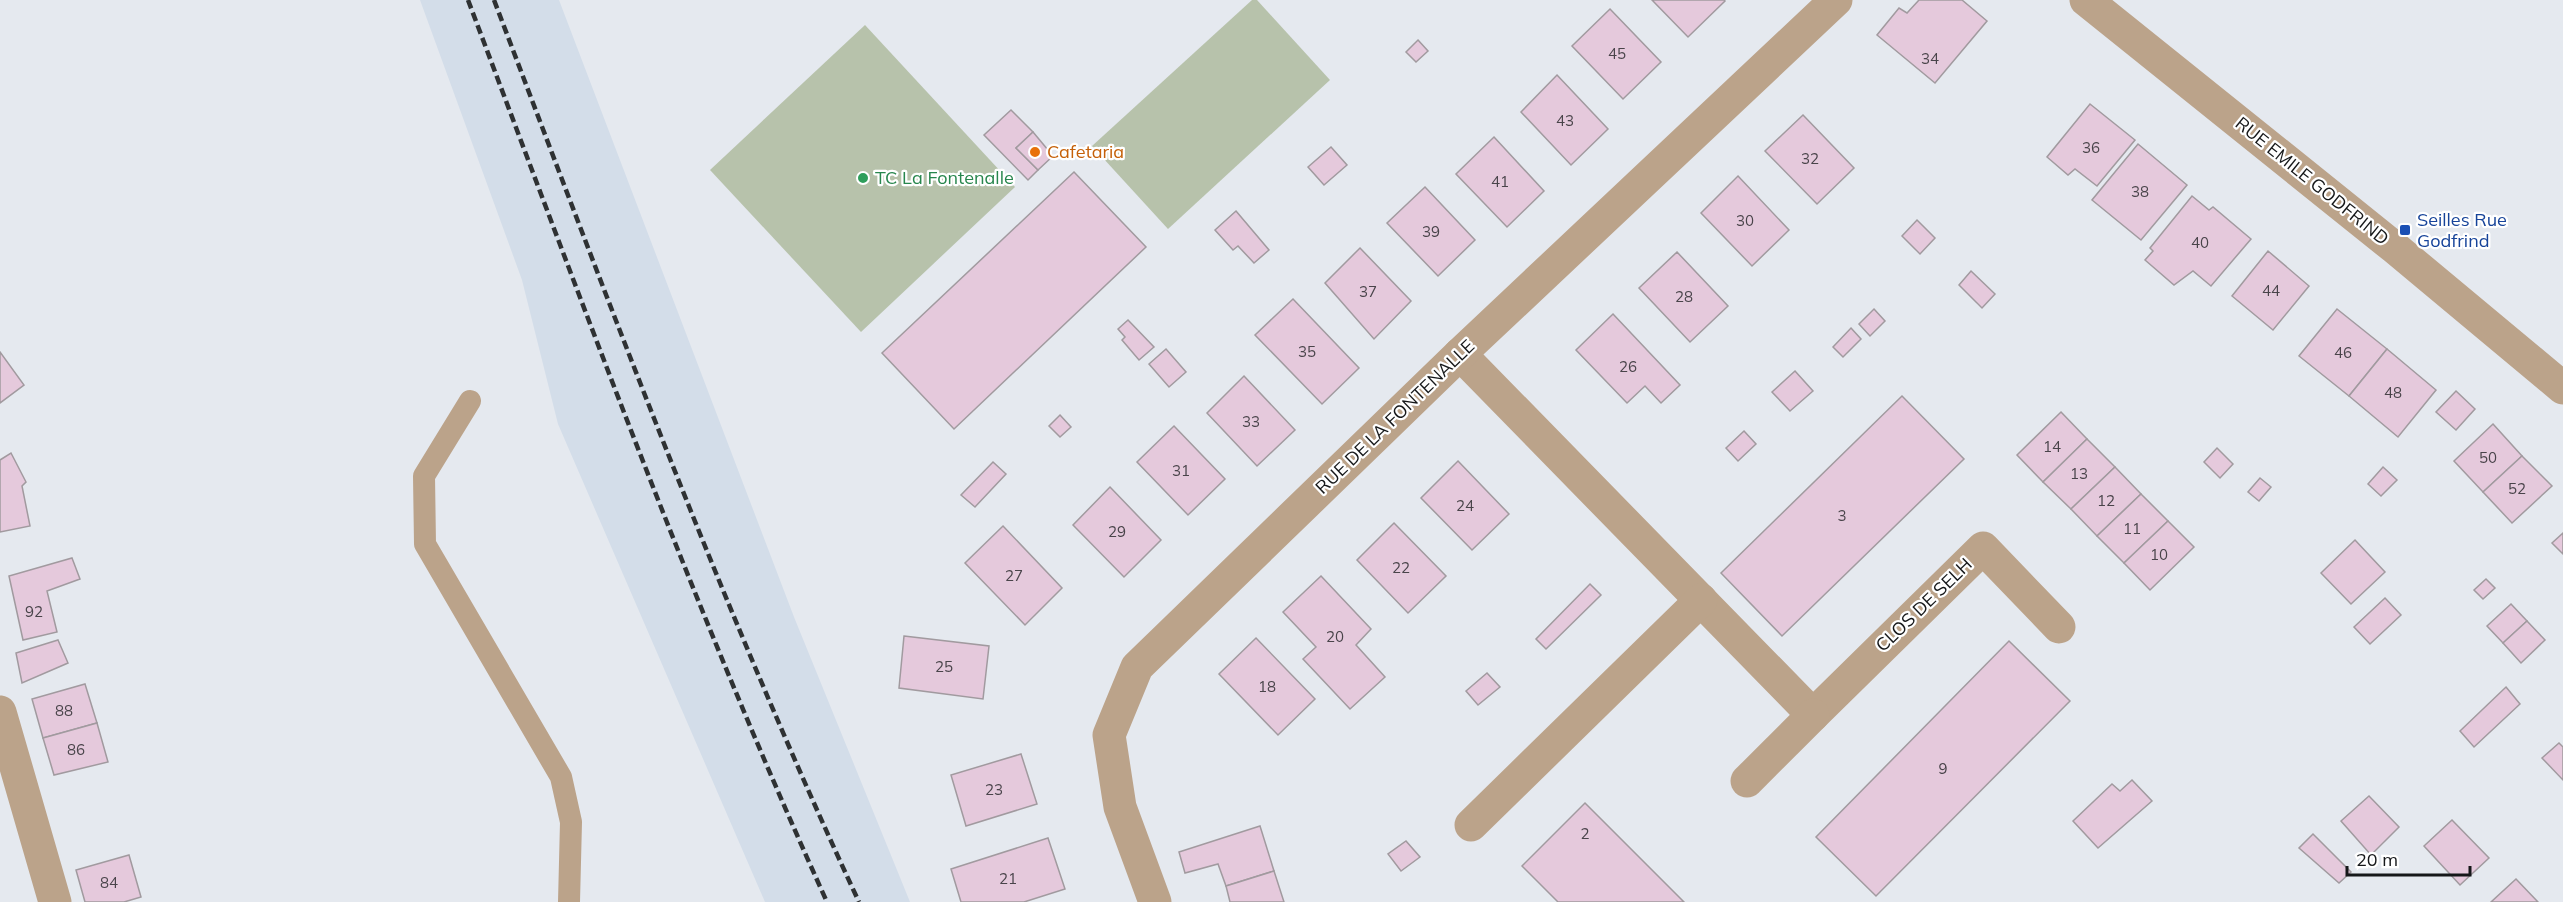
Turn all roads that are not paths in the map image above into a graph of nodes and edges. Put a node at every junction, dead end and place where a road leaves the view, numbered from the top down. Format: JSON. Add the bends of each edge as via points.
{"nodes":[{"id":1,"x":1836,"y":0,"type":"edge"},
{"id":2,"x":2086,"y":0,"type":"edge"},
{"id":3,"x":1460,"y":354,"type":"junction"},
{"id":4,"x":2563,"y":388,"type":"edge"},
{"id":5,"x":470,"y":402,"type":"dead end"},
{"id":6,"x":1701,"y":600,"type":"junction"},
{"id":7,"x":2059,"y":627,"type":"dead end"},
{"id":8,"x":0,"y":712,"type":"edge"},
{"id":9,"x":1813,"y":715,"type":"junction"},
{"id":10,"x":1747,"y":781,"type":"dead end"},
{"id":11,"x":1471,"y":825,"type":"dead end"},
{"id":12,"x":55,"y":902,"type":"edge"},
{"id":13,"x":569,"y":902,"type":"edge"},
{"id":14,"x":1155,"y":902,"type":"edge"}],
"edges":[{"from":1,"to":3,"type":"street","name":"RUE DE LA FONTENALLE"},
{"from":2,"to":4,"type":"street","name":"RUE EMILE GODFRIND"},
{"from":3,"to":6,"type":"street"},
{"from":3,"to":14,"type":"street","name":"RUE DE LA FONTENALLE","via":[[1137,667],[1108,735],[1120,807]]},
{"from":5,"to":13,"type":"lane","via":[[424,476],[425,544],[561,777],[571,822]]},
{"from":6,"to":9,"type":"street"},
{"from":6,"to":11,"type":"street"},
{"from":7,"to":9,"type":"street","name":"CLOS DE SELH","via":[[1983,548]]},
{"from":8,"to":12,"type":"street"},
{"from":9,"to":10,"type":"street","name":"CLOS DE SELH"}]}
